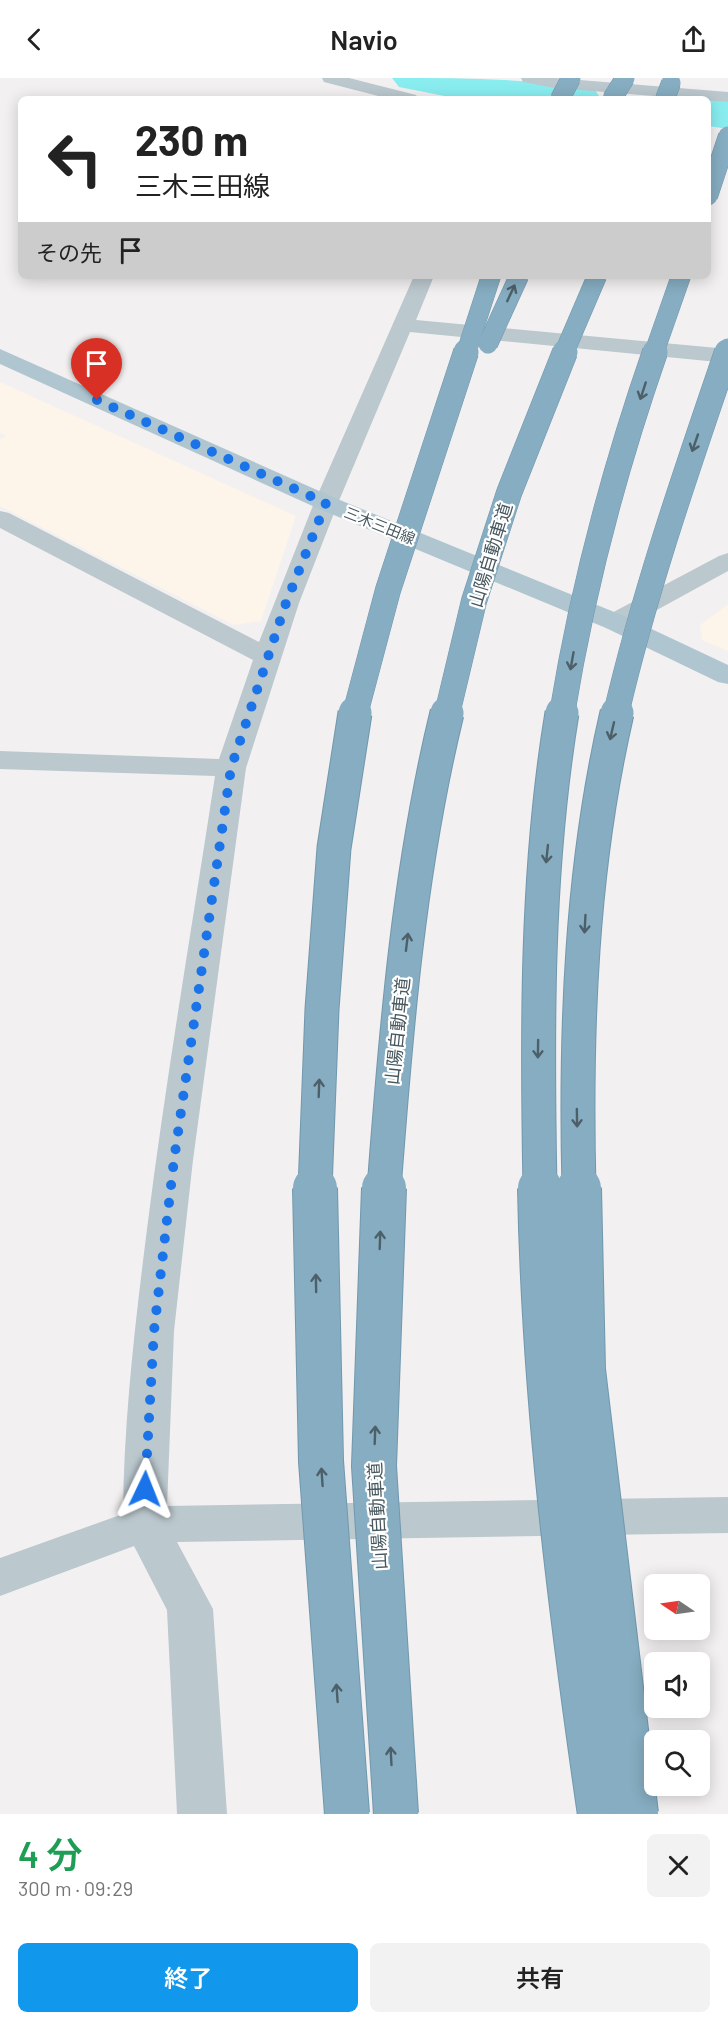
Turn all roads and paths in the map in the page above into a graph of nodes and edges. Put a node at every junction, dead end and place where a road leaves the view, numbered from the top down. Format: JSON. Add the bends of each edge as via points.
{"nodes":[{"id":1,"x":330,"y":78,"type":"edge"},
{"id":2,"x":529,"y":78,"type":"edge"},
{"id":3,"x":571,"y":78,"type":"edge"},
{"id":4,"x":625,"y":78,"type":"edge"},
{"id":5,"x":399,"y":96,"type":"edge"},
{"id":6,"x":562,"y":96,"type":"edge"},
{"id":7,"x":614,"y":96,"type":"edge"},
{"id":8,"x":728,"y":97,"type":"edge"},
{"id":9,"x":728,"y":136,"type":"edge"},
{"id":10,"x":711,"y":154,"type":"edge"},
{"id":11,"x":728,"y":155,"type":"edge"},
{"id":12,"x":711,"y":187,"type":"edge"},
{"id":13,"x":423,"y":279,"type":"edge"},
{"id":14,"x":490,"y":279,"type":"edge"},
{"id":15,"x":518,"y":279,"type":"edge"},
{"id":16,"x":596,"y":279,"type":"edge"},
{"id":17,"x":680,"y":279,"type":"edge"},
{"id":18,"x":404,"y":325,"type":"junction"},
{"id":19,"x":728,"y":348,"type":"edge"},
{"id":20,"x":0,"y":356,"type":"edge"},
{"id":21,"x":728,"y":356,"type":"edge"},
{"id":22,"x":426,"y":479,"type":"junction"},
{"id":23,"x":326,"y":503,"type":"junction"},
{"id":24,"x":0,"y":518,"type":"edge"},
{"id":25,"x":728,"y":561,"type":"edge"},
{"id":26,"x":615,"y":622,"type":"junction"},
{"id":27,"x":268,"y":657,"type":"junction"},
{"id":28,"x":728,"y":676,"type":"edge"},
{"id":29,"x":0,"y":760,"type":"edge"},
{"id":30,"x":231,"y":768,"type":"junction"},
{"id":31,"x":728,"y":1515,"type":"edge"},
{"id":32,"x":145,"y":1524,"type":"junction"},
{"id":33,"x":0,"y":1577,"type":"edge"},
{"id":34,"x":202,"y":1814,"type":"edge"},
{"id":35,"x":347,"y":1814,"type":"edge"},
{"id":36,"x":396,"y":1814,"type":"edge"},
{"id":37,"x":600,"y":1814,"type":"edge"},
{"id":38,"x":636,"y":1814,"type":"edge"}],
"edges":[{"from":1,"to":5,"type":"street"},
{"from":2,"to":8,"type":"street"},
{"from":3,"to":6,"type":"highway","bridge":true},
{"from":4,"to":7,"type":"highway","bridge":true},
{"from":9,"to":12,"type":"highway","bridge":true},
{"from":10,"to":11,"type":"street"},
{"from":13,"to":18,"type":"street"},
{"from":14,"to":22,"type":"highway","bridge":true},
{"from":22,"to":15,"type":"highway","one_way":true,"bridge":true},
{"from":36,"to":16,"type":"highway","name":"山陽自動車道","one_way":true,"bridge":true,"via":[[374,1466],[381,1230],[396,1029],[416,872],[445,721],[474,601],[544,397]]},
{"from":17,"to":37,"type":"highway","one_way":true,"bridge":true,"via":[[618,468],[585,590],[558,739],[542,903],[537,1110],[548,1370],[584,1706]]},
{"from":18,"to":21,"type":"street"},
{"from":18,"to":23,"type":"street"},
{"from":19,"to":38,"type":"highway","one_way":true,"bridge":true,"via":[[660,547],[630,654],[604,768],[586,901],[577,1108],[582,1370]]},
{"from":20,"to":23,"type":"main road","name":"三木三田線"},
{"from":35,"to":22,"type":"highway","one_way":true,"bridge":true,"via":[[321,1461],[314,1204],[322,1009],[334,848],[356,708],[388,590]]},
{"from":23,"to":26,"type":"main road","name":"三木三田線"},
{"from":23,"to":27,"type":"street"},
{"from":24,"to":27,"type":"street"},
{"from":25,"to":26,"type":"street"},
{"from":26,"to":28,"type":"main road","name":"三木三田線"},
{"from":27,"to":30,"type":"street"},
{"from":29,"to":30,"type":"street"},
{"from":30,"to":32,"type":"street","via":[[174,1160],[154,1331]]},
{"from":31,"to":32,"type":"street"},
{"from":32,"to":33,"type":"street"},
{"from":32,"to":34,"type":"street","via":[[190,1609]]}]}
